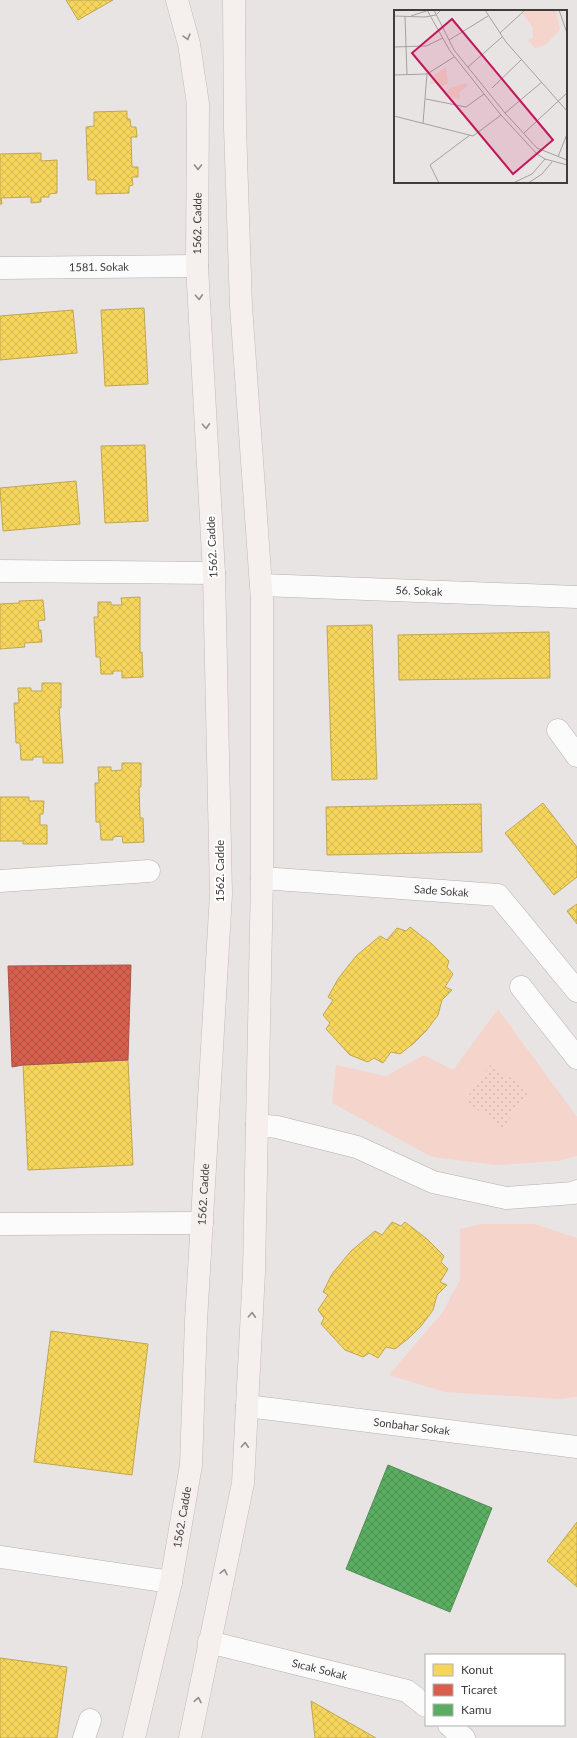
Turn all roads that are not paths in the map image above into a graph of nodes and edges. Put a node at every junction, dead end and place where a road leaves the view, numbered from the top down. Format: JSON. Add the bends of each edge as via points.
{"nodes":[{"id":1,"x":177,"y":0,"type":"edge"},
{"id":2,"x":234,"y":0,"type":"edge"},
{"id":3,"x":197,"y":266,"type":"junction"},
{"id":4,"x":0,"y":268,"type":"edge"},
{"id":5,"x":0,"y":571,"type":"edge"},
{"id":6,"x":214,"y":573,"type":"junction"},
{"id":7,"x":261,"y":585,"type":"junction"},
{"id":8,"x":577,"y":597,"type":"edge"},
{"id":9,"x":558,"y":730,"type":"dead end"},
{"id":10,"x":577,"y":756,"type":"edge"},
{"id":11,"x":149,"y":871,"type":"dead end"},
{"id":12,"x":262,"y":878,"type":"junction"},
{"id":13,"x":0,"y":881,"type":"edge"},
{"id":14,"x":521,"y":987,"type":"dead end"},
{"id":15,"x":577,"y":991,"type":"edge"},
{"id":16,"x":577,"y":1058,"type":"edge"},
{"id":17,"x":257,"y":1125,"type":"junction"},
{"id":18,"x":577,"y":1191,"type":"edge"},
{"id":19,"x":202,"y":1223,"type":"junction"},
{"id":20,"x":0,"y":1224,"type":"edge"},
{"id":21,"x":247,"y":1406,"type":"junction"},
{"id":22,"x":577,"y":1447,"type":"edge"},
{"id":23,"x":0,"y":1557,"type":"edge"},
{"id":24,"x":171,"y":1582,"type":"junction"},
{"id":25,"x":209,"y":1642,"type":"junction"},
{"id":26,"x":425,"y":1705,"type":"edge"},
{"id":27,"x":450,"y":1726,"type":"edge"},
{"id":28,"x":134,"y":1738,"type":"edge"},
{"id":29,"x":190,"y":1738,"type":"edge"},
{"id":30,"x":464,"y":1738,"type":"edge"}],
"edges":[{"from":1,"to":3,"type":"main road","name":"1562. Cadde","one_way":true,"via":[[189,44],[198,104]]},
{"from":2,"to":7,"type":"main road","via":[[240,306]]},
{"from":3,"to":4,"type":"street","name":"1581. Sokak"},
{"from":3,"to":6,"type":"main road","name":"1562. Cadde","one_way":true},
{"from":5,"to":6,"type":"street"},
{"from":6,"to":19,"type":"main road","name":"1562. Cadde","via":[[221,894]]},
{"from":7,"to":8,"type":"street","name":"56. Sokak"},
{"from":7,"to":12,"type":"main road"},
{"from":9,"to":10,"type":"street"},
{"from":11,"to":13,"type":"street"},
{"from":12,"to":15,"type":"street","name":"Sade Sokak","via":[[498,895]]},
{"from":12,"to":17,"type":"main road"},
{"from":14,"to":16,"type":"street"},
{"from":17,"to":18,"type":"street","via":[[277,1127],[357,1147],[433,1182],[506,1198]]},
{"from":21,"to":17,"type":"main road","one_way":true,"via":[[254,1272]]},
{"from":19,"to":20,"type":"street"},
{"from":19,"to":24,"type":"main road","name":"1562. Cadde","via":[[191,1465]]},
{"from":21,"to":22,"type":"street","name":"Sonbahar Sokak"},
{"from":25,"to":21,"type":"main road","one_way":true,"via":[[243,1483]]},
{"from":23,"to":24,"type":"street"},
{"from":24,"to":28,"type":"main road","name":"1562. Cadde"},
{"from":25,"to":26,"type":"street","name":"Sıcak Sokak","via":[[407,1691]]},
{"from":29,"to":25,"type":"main road","one_way":true},
{"from":27,"to":30,"type":"street"}]}
